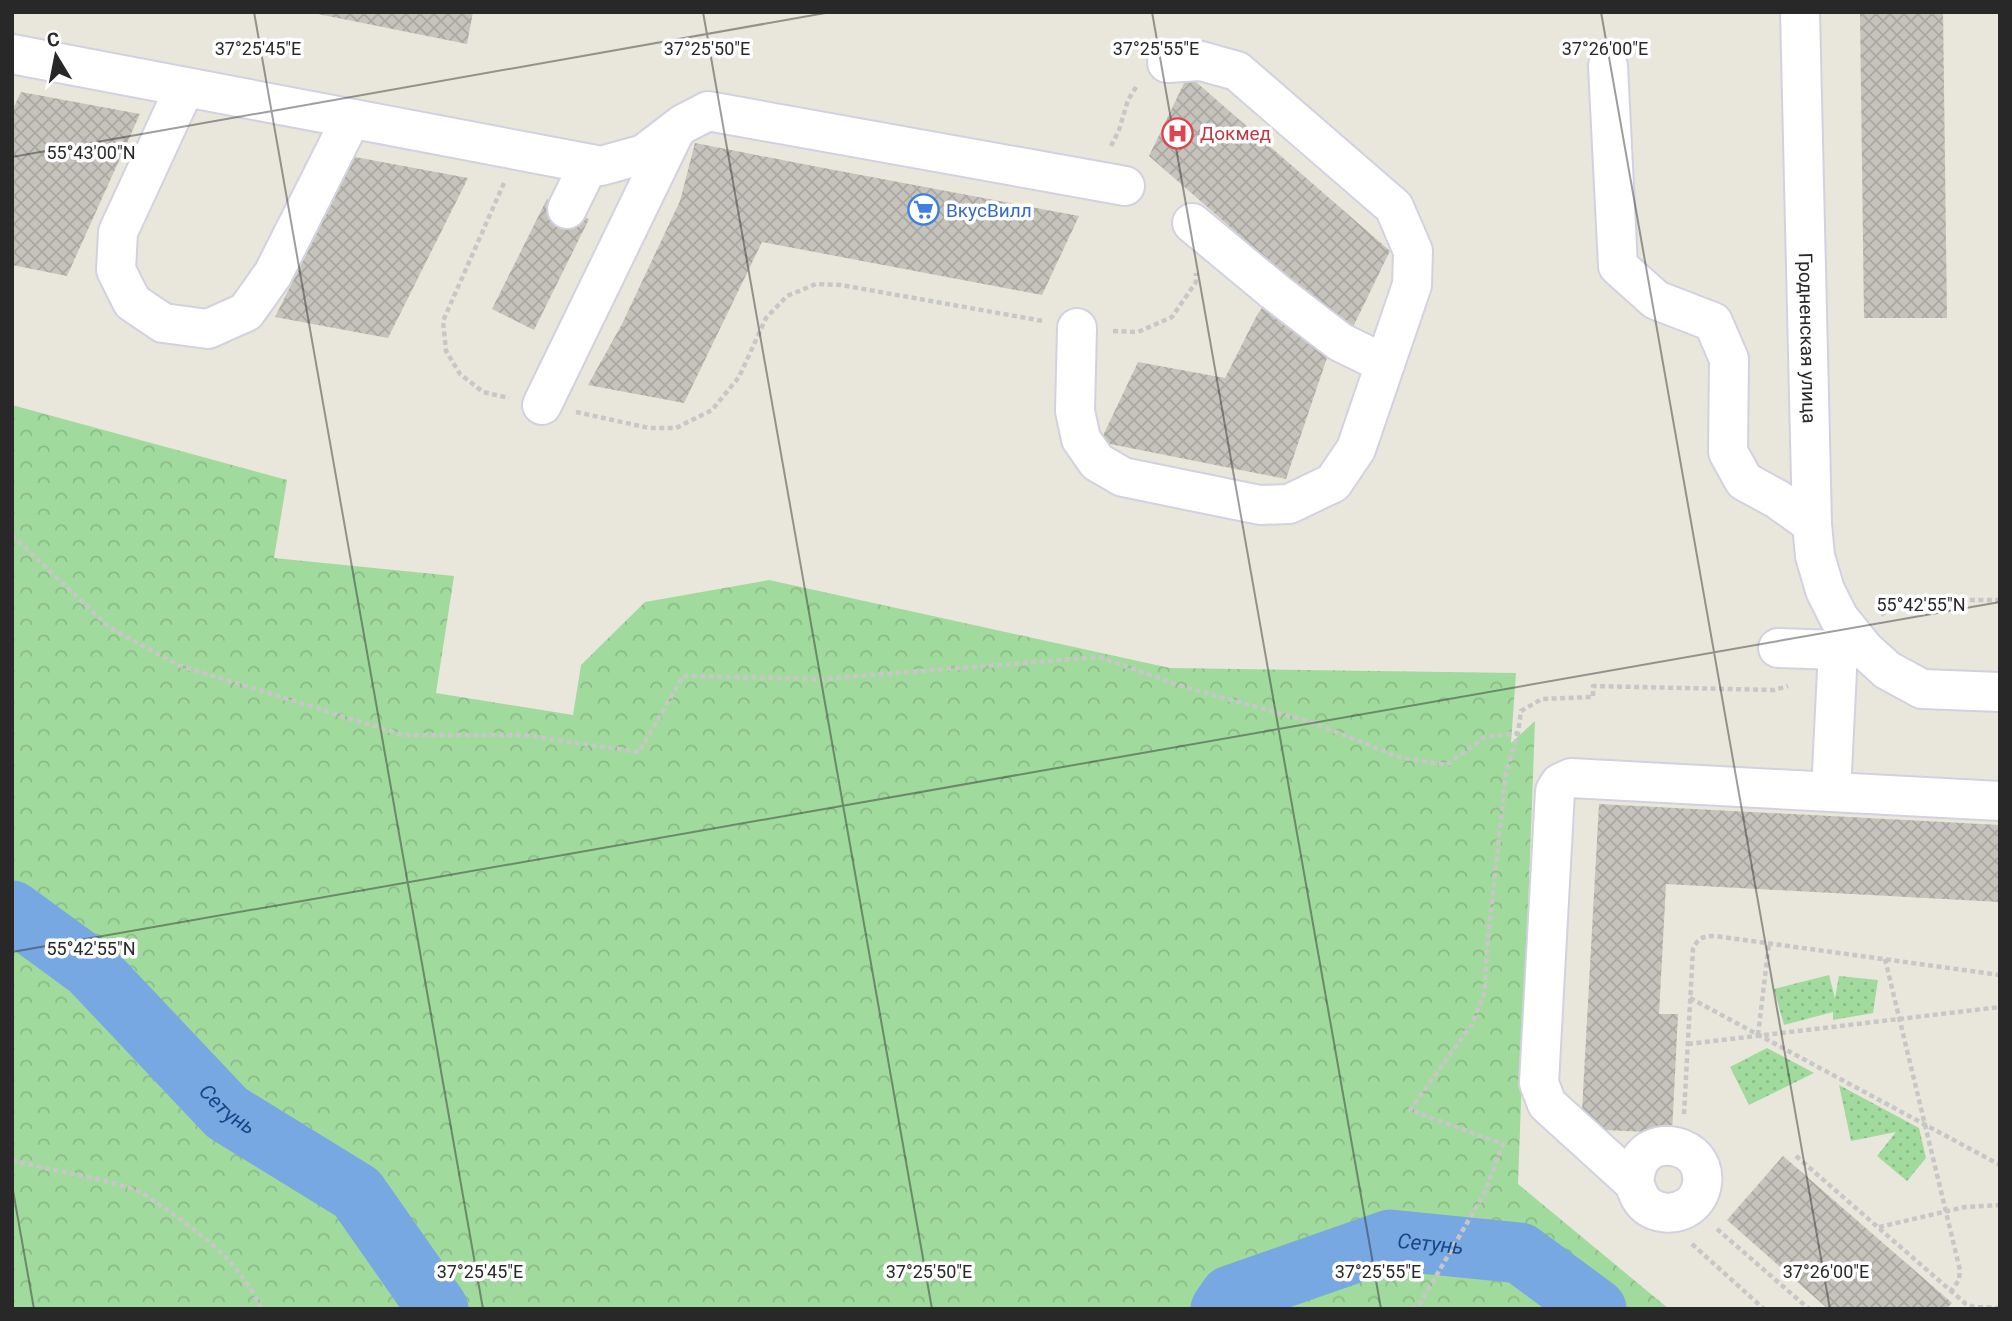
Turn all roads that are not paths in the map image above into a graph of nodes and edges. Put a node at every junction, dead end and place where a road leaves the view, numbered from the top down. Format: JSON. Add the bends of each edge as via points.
{"nodes":[{"id":1,"x":1800,"y":12,"type":"edge"},
{"id":2,"x":12,"y":54,"type":"edge"},
{"id":3,"x":1167,"y":63,"type":"road end"},
{"id":4,"x":1608,"y":66,"type":"dead end"},
{"id":5,"x":185,"y":87,"type":"junction"},
{"id":6,"x":351,"y":118,"type":"junction"},
{"id":7,"x":677,"y":129,"type":"junction"},
{"id":8,"x":589,"y":163,"type":"junction"},
{"id":9,"x":1125,"y":187,"type":"dead end"},
{"id":10,"x":567,"y":209,"type":"dead end"},
{"id":11,"x":1192,"y":223,"type":"road end"},
{"id":12,"x":1077,"y":328,"type":"road end"},
{"id":13,"x":1384,"y":364,"type":"junction"},
{"id":14,"x":542,"y":405,"type":"road end"},
{"id":15,"x":1812,"y":524,"type":"junction"},
{"id":16,"x":1851,"y":644,"type":"junction"},
{"id":17,"x":1778,"y":648,"type":"dead end"},
{"id":18,"x":2000,"y":692,"type":"edge"},
{"id":19,"x":1831,"y":792,"type":"junction"},
{"id":20,"x":2000,"y":801,"type":"edge"},
{"id":21,"x":1634,"y":1184,"type":"junction"}],
"edges":[{"from":1,"to":15,"type":"street","name":"Гродненская улица"},
{"from":2,"to":5,"type":"street"},
{"from":3,"to":13,"type":"street","via":[[1201,61],[1237,71],[1394,207],[1413,251],[1412,285]]},
{"from":4,"to":15,"type":"street","via":[[1618,266],[1656,300],[1713,322],[1728,359],[1728,452],[1744,481]]},
{"from":5,"to":6,"type":"street"},
{"from":5,"to":6,"type":"street","via":[[118,232],[116,270],[132,302],[163,323],[208,329],[246,312],[273,274]]},
{"from":6,"to":8,"type":"street"},
{"from":7,"to":8,"type":"street","via":[[644,154],[601,166]]},
{"from":7,"to":9,"type":"street","via":[[708,111]]},
{"from":7,"to":14,"type":"street"},
{"from":8,"to":10,"type":"street"},
{"from":11,"to":13,"type":"street","via":[[1339,342]]},
{"from":12,"to":13,"type":"street","via":[[1075,411],[1081,439],[1097,462],[1123,477],[1260,505],[1289,504],[1333,482],[1356,449]]},
{"from":15,"to":16,"type":"street","name":"Гродненская улица","via":[[1825,590]]},
{"from":16,"to":17,"type":"street"},
{"from":16,"to":18,"type":"street","name":"Гродненская улица","via":[[1922,689]]},
{"from":16,"to":19,"type":"street"},
{"from":19,"to":20,"type":"street"},
{"from":19,"to":21,"type":"street","via":[[1571,778],[1557,786],[1539,1083],[1547,1104]]},
{"from":21,"to":21,"type":"street","via":[[1637,1166],[1648,1152],[1665,1145],[1682,1147],[1696,1159],[1703,1175],[1700,1192],[1682,1209],[1656,1211],[1642,1200]]}]}
